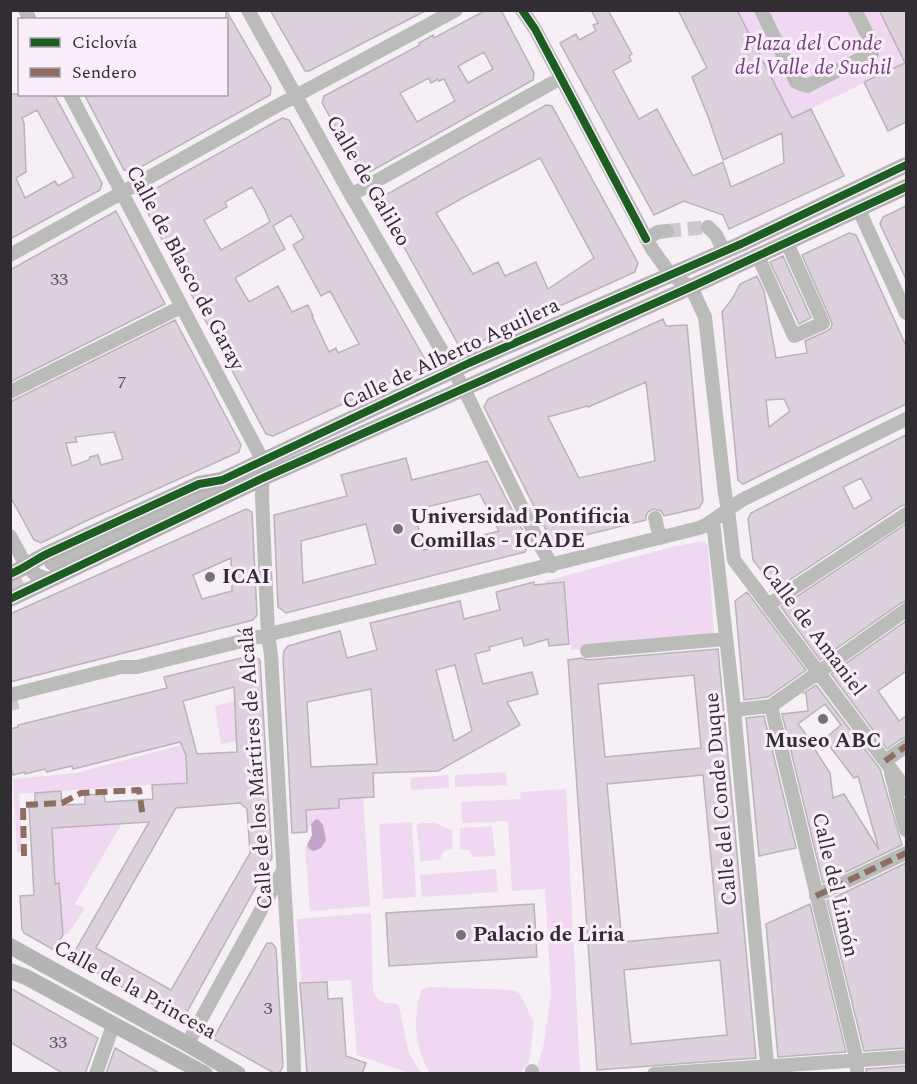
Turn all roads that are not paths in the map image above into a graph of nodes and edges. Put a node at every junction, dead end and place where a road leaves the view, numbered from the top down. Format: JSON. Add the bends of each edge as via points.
{"nodes":[{"id":1,"x":248,"y":10,"type":"edge"},
{"id":2,"x":456,"y":10,"type":"edge"},
{"id":3,"x":522,"y":10,"type":"edge"},
{"id":4,"x":761,"y":10,"type":"edge"},
{"id":5,"x":855,"y":10,"type":"edge"},
{"id":6,"x":561,"y":78,"type":"junction"},
{"id":7,"x":71,"y":96,"type":"edge"},
{"id":8,"x":296,"y":96,"type":"junction"},
{"id":9,"x":906,"y":165,"type":"edge"},
{"id":10,"x":906,"y":187,"type":"edge"},
{"id":11,"x":122,"y":193,"type":"junction"},
{"id":12,"x":351,"y":195,"type":"junction"},
{"id":13,"x":859,"y":210,"type":"junction"},
{"id":14,"x":708,"y":227,"type":"dead end"},
{"id":15,"x":667,"y":231,"type":"tunnel mouth"},
{"id":16,"x":646,"y":239,"type":"junction"},
{"id":17,"x":787,"y":243,"type":"junction"},
{"id":18,"x":724,"y":250,"type":"junction"},
{"id":19,"x":10,"y":255,"type":"edge"},
{"id":20,"x":758,"y":256,"type":"junction"},
{"id":21,"x":671,"y":275,"type":"junction"},
{"id":22,"x":692,"y":287,"type":"junction"},
{"id":23,"x":181,"y":307,"type":"junction"},
{"id":24,"x":906,"y":313,"type":"edge"},
{"id":25,"x":453,"y":371,"type":"junction"},
{"id":26,"x":464,"y":389,"type":"junction"},
{"id":27,"x":10,"y":392,"type":"edge"},
{"id":28,"x":906,"y":419,"type":"edge"},
{"id":29,"x":263,"y":461,"type":"junction"},
{"id":30,"x":264,"y":478,"type":"junction"},
{"id":31,"x":222,"y":480,"type":"junction"},
{"id":32,"x":728,"y":510,"type":"junction"},
{"id":33,"x":906,"y":514,"type":"edge"},
{"id":34,"x":655,"y":518,"type":"dead end"},
{"id":35,"x":713,"y":520,"type":"junction"},
{"id":36,"x":10,"y":536,"type":"edge"},
{"id":37,"x":660,"y":538,"type":"junction"},
{"id":38,"x":51,"y":563,"type":"tunnel mouth"},
{"id":39,"x":552,"y":566,"type":"junction"},
{"id":40,"x":27,"y":567,"type":"junction"},
{"id":41,"x":739,"y":567,"type":"junction"},
{"id":42,"x":719,"y":573,"type":"junction"},
{"id":43,"x":10,"y":576,"type":"edge"},
{"id":44,"x":51,"y":580,"type":"junction"},
{"id":45,"x":10,"y":599,"type":"edge"},
{"id":46,"x":768,"y":605,"type":"junction"},
{"id":47,"x":906,"y":610,"type":"edge"},
{"id":48,"x":268,"y":635,"type":"junction"},
{"id":49,"x":725,"y":639,"type":"junction"},
{"id":50,"x":587,"y":651,"type":"dead end"},
{"id":51,"x":819,"y":673,"type":"junction"},
{"id":52,"x":14,"y":698,"type":"tunnel mouth"},
{"id":53,"x":771,"y":706,"type":"junction"},
{"id":54,"x":734,"y":710,"type":"junction"},
{"id":55,"x":906,"y":746,"type":"edge"},
{"id":56,"x":887,"y":763,"type":"junction"},
{"id":57,"x":906,"y":789,"type":"edge"},
{"id":58,"x":906,"y":830,"type":"edge"},
{"id":59,"x":906,"y":854,"type":"edge"},
{"id":60,"x":283,"y":870,"type":"junction"},
{"id":61,"x":816,"y":896,"type":"junction"},
{"id":62,"x":10,"y":946,"type":"edge"},
{"id":63,"x":10,"y":971,"type":"edge"},
{"id":64,"x":113,"y":1025,"type":"junction"},
{"id":65,"x":189,"y":1045,"type":"junction"},
{"id":66,"x":906,"y":1057,"type":"edge"},
{"id":67,"x":857,"y":1067,"type":"edge"},
{"id":68,"x":767,"y":1070,"type":"edge"},
{"id":69,"x":230,"y":1071,"type":"edge"},
{"id":70,"x":700,"y":1072,"type":"edge"},
{"id":71,"x":96,"y":1074,"type":"edge"},
{"id":72,"x":205,"y":1074,"type":"edge"},
{"id":73,"x":294,"y":1074,"type":"edge"},
{"id":74,"x":654,"y":1074,"type":"edge"}],
"edges":[{"from":1,"to":8,"type":"street","name":"Calle de Galileo"},
{"from":2,"to":8,"type":"street"},
{"from":3,"to":6,"type":"street"},
{"from":4,"to":5,"type":"street","via":[[796,82],[807,86],[872,53],[871,42]]},
{"from":6,"to":12,"type":"street"},
{"from":6,"to":16,"type":"street"},
{"from":7,"to":11,"type":"street","name":"Calle de Blasco de Garay"},
{"from":8,"to":11,"type":"street"},
{"from":8,"to":12,"type":"street","name":"Calle de Galileo"},
{"from":9,"to":18,"type":"main road","name":"Calle de Alberto Aguilera"},
{"from":10,"to":13,"type":"main road","name":"Calle de Alberto Aguilera"},
{"from":11,"to":19,"type":"street"},
{"from":11,"to":23,"type":"street","name":"Calle de Blasco de Garay"},
{"from":12,"to":25,"type":"street","name":"Calle de Galileo"},
{"from":13,"to":17,"type":"main road","name":"Calle de Alberto Aguilera"},
{"from":13,"to":24,"type":"street"},
{"from":14,"to":18,"type":"street"},
{"from":15,"to":16,"type":"street"},
{"from":16,"to":21,"type":"street"},
{"from":17,"to":20,"type":"main road","name":"Calle de Alberto Aguilera"},
{"from":17,"to":20,"type":"street","via":[[823,323],[794,336]]},
{"from":18,"to":21,"type":"main road","name":"Calle de Alberto Aguilera"},
{"from":20,"to":22,"type":"main road","name":"Calle de Alberto Aguilera"},
{"from":21,"to":22,"type":"street"},
{"from":21,"to":25,"type":"main road","name":"Calle de Alberto Aguilera"},
{"from":22,"to":26,"type":"main road","name":"Calle de Alberto Aguilera"},
{"from":22,"to":32,"type":"street","via":[[705,317]]},
{"from":23,"to":27,"type":"street"},
{"from":23,"to":29,"type":"street","name":"Calle de Blasco de Garay"},
{"from":25,"to":26,"type":"street","name":"Calle de Galileo"},
{"from":25,"to":29,"type":"main road","name":"Calle de Alberto Aguilera"},
{"from":26,"to":30,"type":"main road","name":"Calle de Alberto Aguilera"},
{"from":26,"to":39,"type":"street","name":"Calle de Galileo"},
{"from":28,"to":32,"type":"street","via":[[802,462]]},
{"from":29,"to":30,"type":"street","name":"Calle de los Mártires de Alcalá"},
{"from":29,"to":31,"type":"main road","name":"Calle de Alberto Aguilera"},
{"from":30,"to":44,"type":"main road","name":"Calle de Alberto Aguilera"},
{"from":30,"to":48,"type":"street","name":"Calle de los Mártires de Alcalá"},
{"from":31,"to":38,"type":"street","name":"Calle de Alberto Aguilera","via":[[167,511]]},
{"from":31,"to":40,"type":"main road","name":"Calle de Alberto Aguilera","via":[[199,484],[42,555]]},
{"from":32,"to":35,"type":"street"},
{"from":32,"to":41,"type":"street","name":"Calle de Amaniel","via":[[734,560]]},
{"from":33,"to":46,"type":"street"},
{"from":34,"to":37,"type":"street"},
{"from":35,"to":37,"type":"street","via":[[699,528]]},
{"from":35,"to":42,"type":"street","name":"Calle del Conde Duque"},
{"from":36,"to":40,"type":"street"},
{"from":37,"to":39,"type":"street"},
{"from":39,"to":48,"type":"street"},
{"from":40,"to":43,"type":"main road","name":"Calle de Alberto Aguilera"},
{"from":40,"to":44,"type":"street"},
{"from":41,"to":42,"type":"street"},
{"from":41,"to":46,"type":"street","name":"Calle de Amaniel"},
{"from":42,"to":49,"type":"street","name":"Calle del Conde Duque"},
{"from":44,"to":45,"type":"main road","name":"Calle de Alberto Aguilera"},
{"from":46,"to":51,"type":"street","name":"Calle de Amaniel"},
{"from":47,"to":51,"type":"street"},
{"from":48,"to":52,"type":"street","via":[[138,667],[121,667]]},
{"from":48,"to":60,"type":"street","name":"Calle de los Mártires de Alcalá"},
{"from":49,"to":50,"type":"street"},
{"from":49,"to":54,"type":"street","name":"Calle del Conde Duque"},
{"from":51,"to":53,"type":"street"},
{"from":51,"to":56,"type":"street","name":"Calle de Amaniel"},
{"from":53,"to":54,"type":"street"},
{"from":53,"to":61,"type":"street","name":"Calle del Limón"},
{"from":54,"to":68,"type":"street","name":"Calle del Conde Duque"},
{"from":55,"to":56,"type":"street"},
{"from":56,"to":57,"type":"street","name":"Calle de Amaniel"},
{"from":56,"to":58,"type":"street","name":"Calle de Amaniel"},
{"from":59,"to":61,"type":"street"},
{"from":60,"to":65,"type":"street"},
{"from":60,"to":73,"type":"street","name":"Calle de los Mártires de Alcalá"},
{"from":61,"to":67,"type":"street","name":"Calle del Limón"},
{"from":62,"to":65,"type":"main road","name":"Calle de la Princesa"},
{"from":63,"to":64,"type":"main road","name":"Calle de la Princesa"},
{"from":64,"to":71,"type":"street"},
{"from":64,"to":72,"type":"main road","name":"Calle de la Princesa"},
{"from":65,"to":69,"type":"main road","name":"Calle de la Princesa"},
{"from":66,"to":67,"type":"street"},
{"from":67,"to":68,"type":"street"},
{"from":68,"to":70,"type":"street"},
{"from":70,"to":74,"type":"street"}]}
